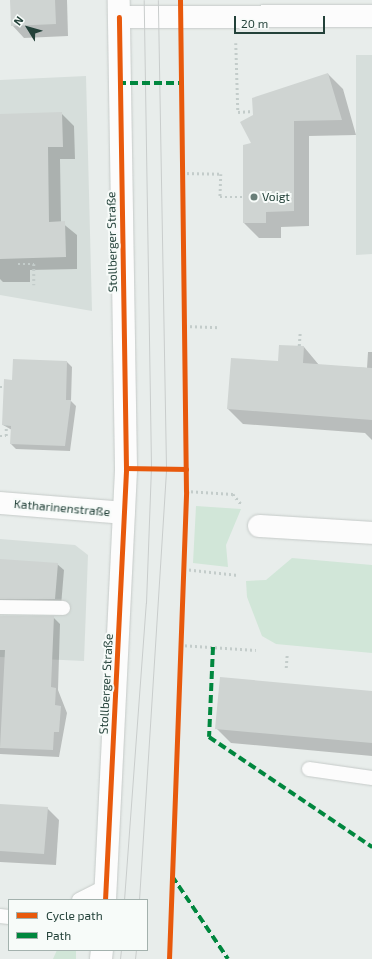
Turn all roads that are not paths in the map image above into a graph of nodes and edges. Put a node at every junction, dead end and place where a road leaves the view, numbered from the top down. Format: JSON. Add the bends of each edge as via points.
{"nodes":[{"id":1,"x":119,"y":8,"type":"edge"},
{"id":2,"x":372,"y":16,"type":"edge"},
{"id":3,"x":0,"y":503,"type":"edge"},
{"id":4,"x":124,"y":514,"type":"junction"},
{"id":5,"x":259,"y":526,"type":"road end"},
{"id":6,"x":372,"y":533,"type":"edge"},
{"id":7,"x":0,"y":607,"type":"edge"},
{"id":8,"x":63,"y":608,"type":"dead end"},
{"id":9,"x":309,"y":769,"type":"dead end"},
{"id":10,"x":372,"y":778,"type":"edge"},
{"id":11,"x":106,"y":893,"type":"edge"},
{"id":12,"x":83,"y":899,"type":"edge"}],
"edges":[{"from":1,"to":2,"type":"street","via":[[236,16]]},
{"from":1,"to":4,"type":"street","name":"Stollberger Straße"},
{"from":3,"to":4,"type":"street","name":"Katharinenstraße"},
{"from":4,"to":11,"type":"street","name":"Stollberger Straße"},
{"from":5,"to":6,"type":"street"},
{"from":7,"to":8,"type":"lane"},
{"from":9,"to":10,"type":"lane"},
{"from":11,"to":12,"type":"lane"}]}
